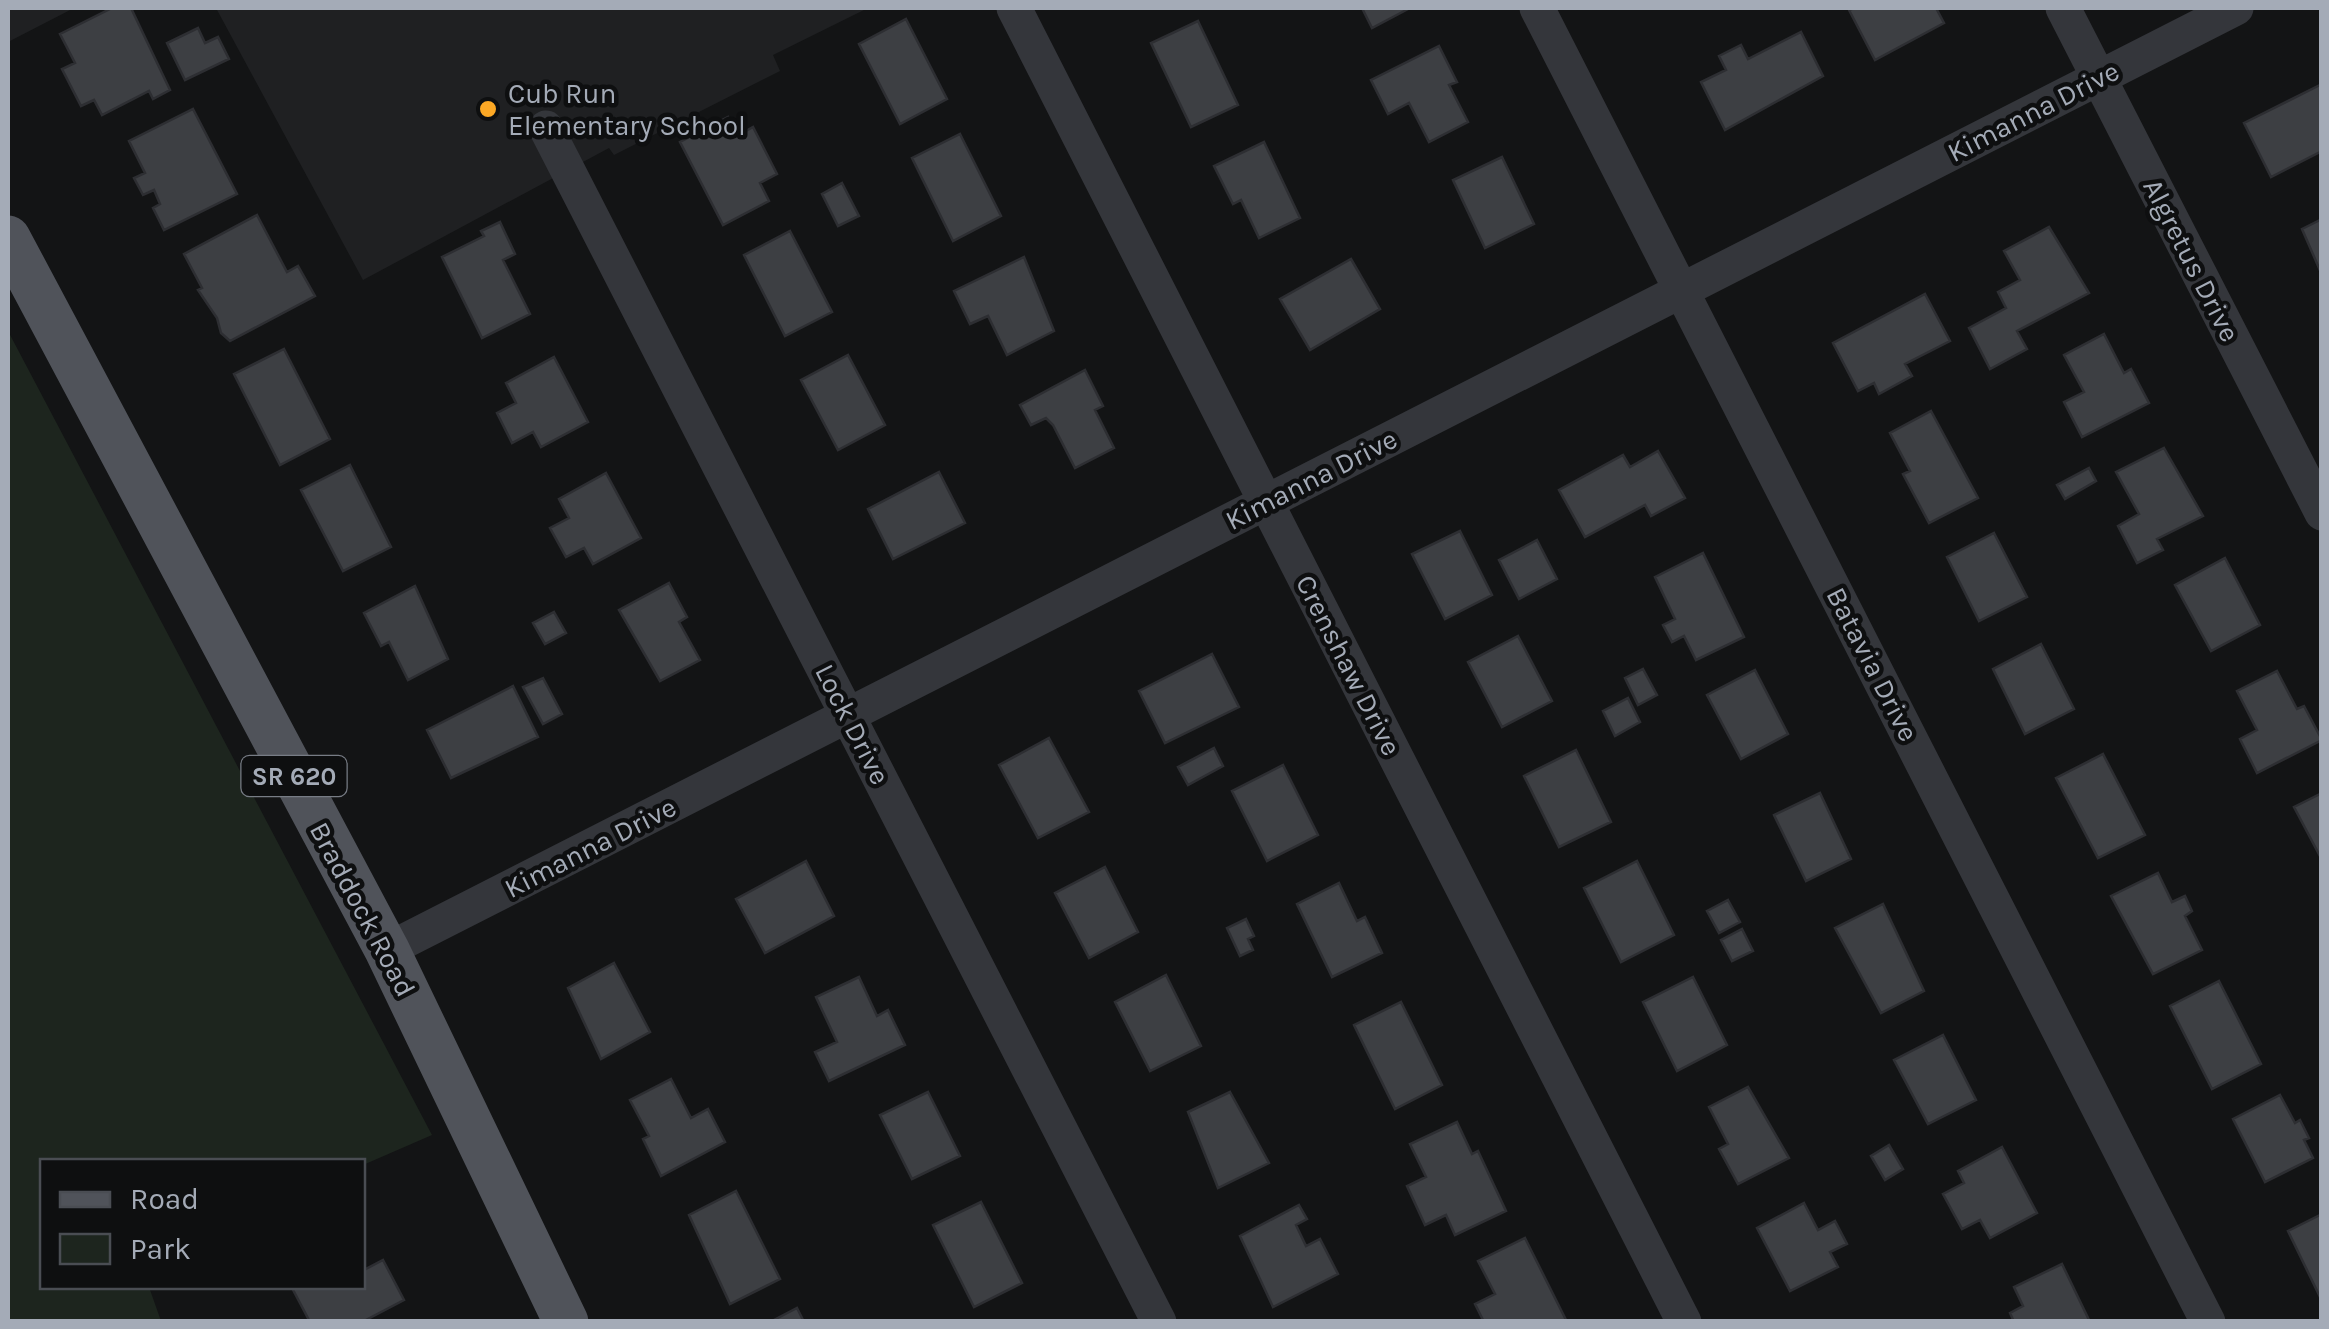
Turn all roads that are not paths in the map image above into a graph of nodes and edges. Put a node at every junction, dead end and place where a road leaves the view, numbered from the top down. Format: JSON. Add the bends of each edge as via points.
{"nodes":[{"id":1,"x":1014,"y":8,"type":"edge"},
{"id":2,"x":1537,"y":8,"type":"edge"},
{"id":3,"x":2062,"y":8,"type":"edge"},
{"id":4,"x":2236,"y":8,"type":"edge"},
{"id":5,"x":2098,"y":78,"type":"junction"},
{"id":6,"x":546,"y":128,"type":"dead end"},
{"id":7,"x":8,"y":238,"type":"edge"},
{"id":8,"x":1682,"y":290,"type":"junction"},
{"id":9,"x":1266,"y":502,"type":"junction"},
{"id":10,"x":2322,"y":513,"type":"edge"},
{"id":11,"x":849,"y":715,"type":"junction"},
{"id":12,"x":387,"y":950,"type":"junction"},
{"id":13,"x":566,"y":1322,"type":"edge"},
{"id":14,"x":1159,"y":1322,"type":"edge"},
{"id":15,"x":1684,"y":1322,"type":"edge"},
{"id":16,"x":2208,"y":1322,"type":"edge"}],
"edges":[{"from":1,"to":9,"type":"street","name":"Crenshaw Drive"},
{"from":2,"to":8,"type":"street","name":"Batavia Drive"},
{"from":3,"to":5,"type":"street","name":"Algretus Drive"},
{"from":4,"to":5,"type":"street","name":"Kimanna Drive"},
{"from":5,"to":8,"type":"street","name":"Kimanna Drive"},
{"from":5,"to":10,"type":"street","name":"Algretus Drive"},
{"from":6,"to":11,"type":"street","name":"Lock Drive"},
{"from":7,"to":12,"type":"main road","name":"Braddock Road","number":"SR 620"},
{"from":8,"to":9,"type":"street","name":"Kimanna Drive"},
{"from":8,"to":16,"type":"street","name":"Batavia Drive"},
{"from":9,"to":11,"type":"street","name":"Kimanna Drive"},
{"from":9,"to":15,"type":"street","name":"Crenshaw Drive"},
{"from":11,"to":12,"type":"street","name":"Kimanna Drive"},
{"from":11,"to":14,"type":"street","name":"Lock Drive"},
{"from":12,"to":13,"type":"main road","name":"Braddock Road","number":"SR 620"}]}
